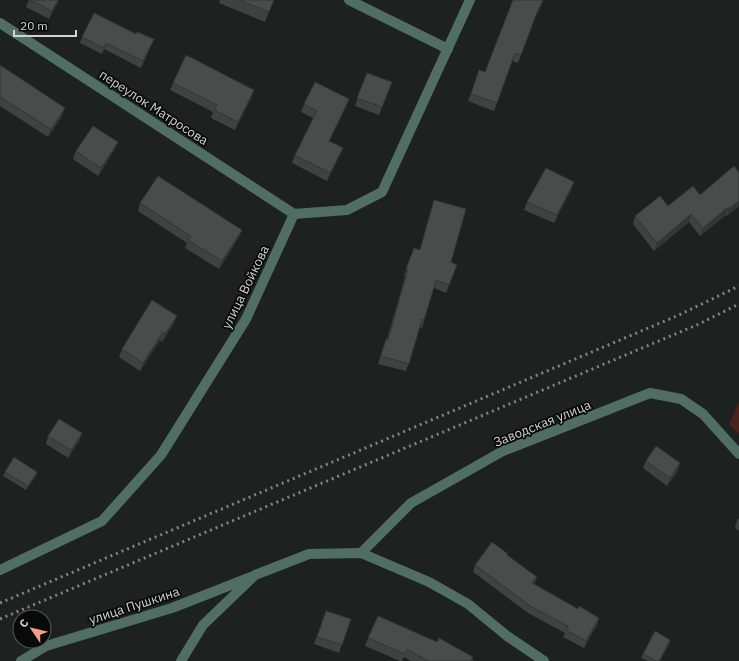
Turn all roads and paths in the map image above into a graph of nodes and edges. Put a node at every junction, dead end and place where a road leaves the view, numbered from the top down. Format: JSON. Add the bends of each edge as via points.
{"nodes":[{"id":1,"x":349,"y":0,"type":"edge"},
{"id":2,"x":470,"y":0,"type":"edge"},
{"id":3,"x":0,"y":23,"type":"edge"},
{"id":4,"x":448,"y":49,"type":"junction"},
{"id":5,"x":294,"y":214,"type":"junction"},
{"id":6,"x":739,"y":454,"type":"edge"},
{"id":7,"x":361,"y":553,"type":"junction"},
{"id":8,"x":0,"y":570,"type":"edge"},
{"id":9,"x":255,"y":575,"type":"junction"},
{"id":10,"x":21,"y":661,"type":"edge"},
{"id":11,"x":181,"y":661,"type":"edge"},
{"id":12,"x":544,"y":661,"type":"edge"}],
"edges":[{"from":1,"to":4,"type":"street"},
{"from":2,"to":4,"type":"street"},
{"from":3,"to":5,"type":"street","name":"переулок Матросова"},
{"from":4,"to":5,"type":"street","via":[[382,192],[347,210]]},
{"from":5,"to":8,"type":"street","name":"улица Войкова","via":[[246,319],[161,455],[102,521]]},
{"from":6,"to":7,"type":"street","name":"Заводская улица","via":[[704,414],[681,399],[650,393],[503,451],[411,503]]},
{"from":7,"to":9,"type":"street","via":[[309,554]]},
{"from":7,"to":12,"type":"street","via":[[429,582],[468,604],[507,636]]},
{"from":9,"to":10,"type":"street","name":"улица Пушкина","via":[[172,608],[46,646]]},
{"from":9,"to":11,"type":"street","via":[[203,625]]}]}
